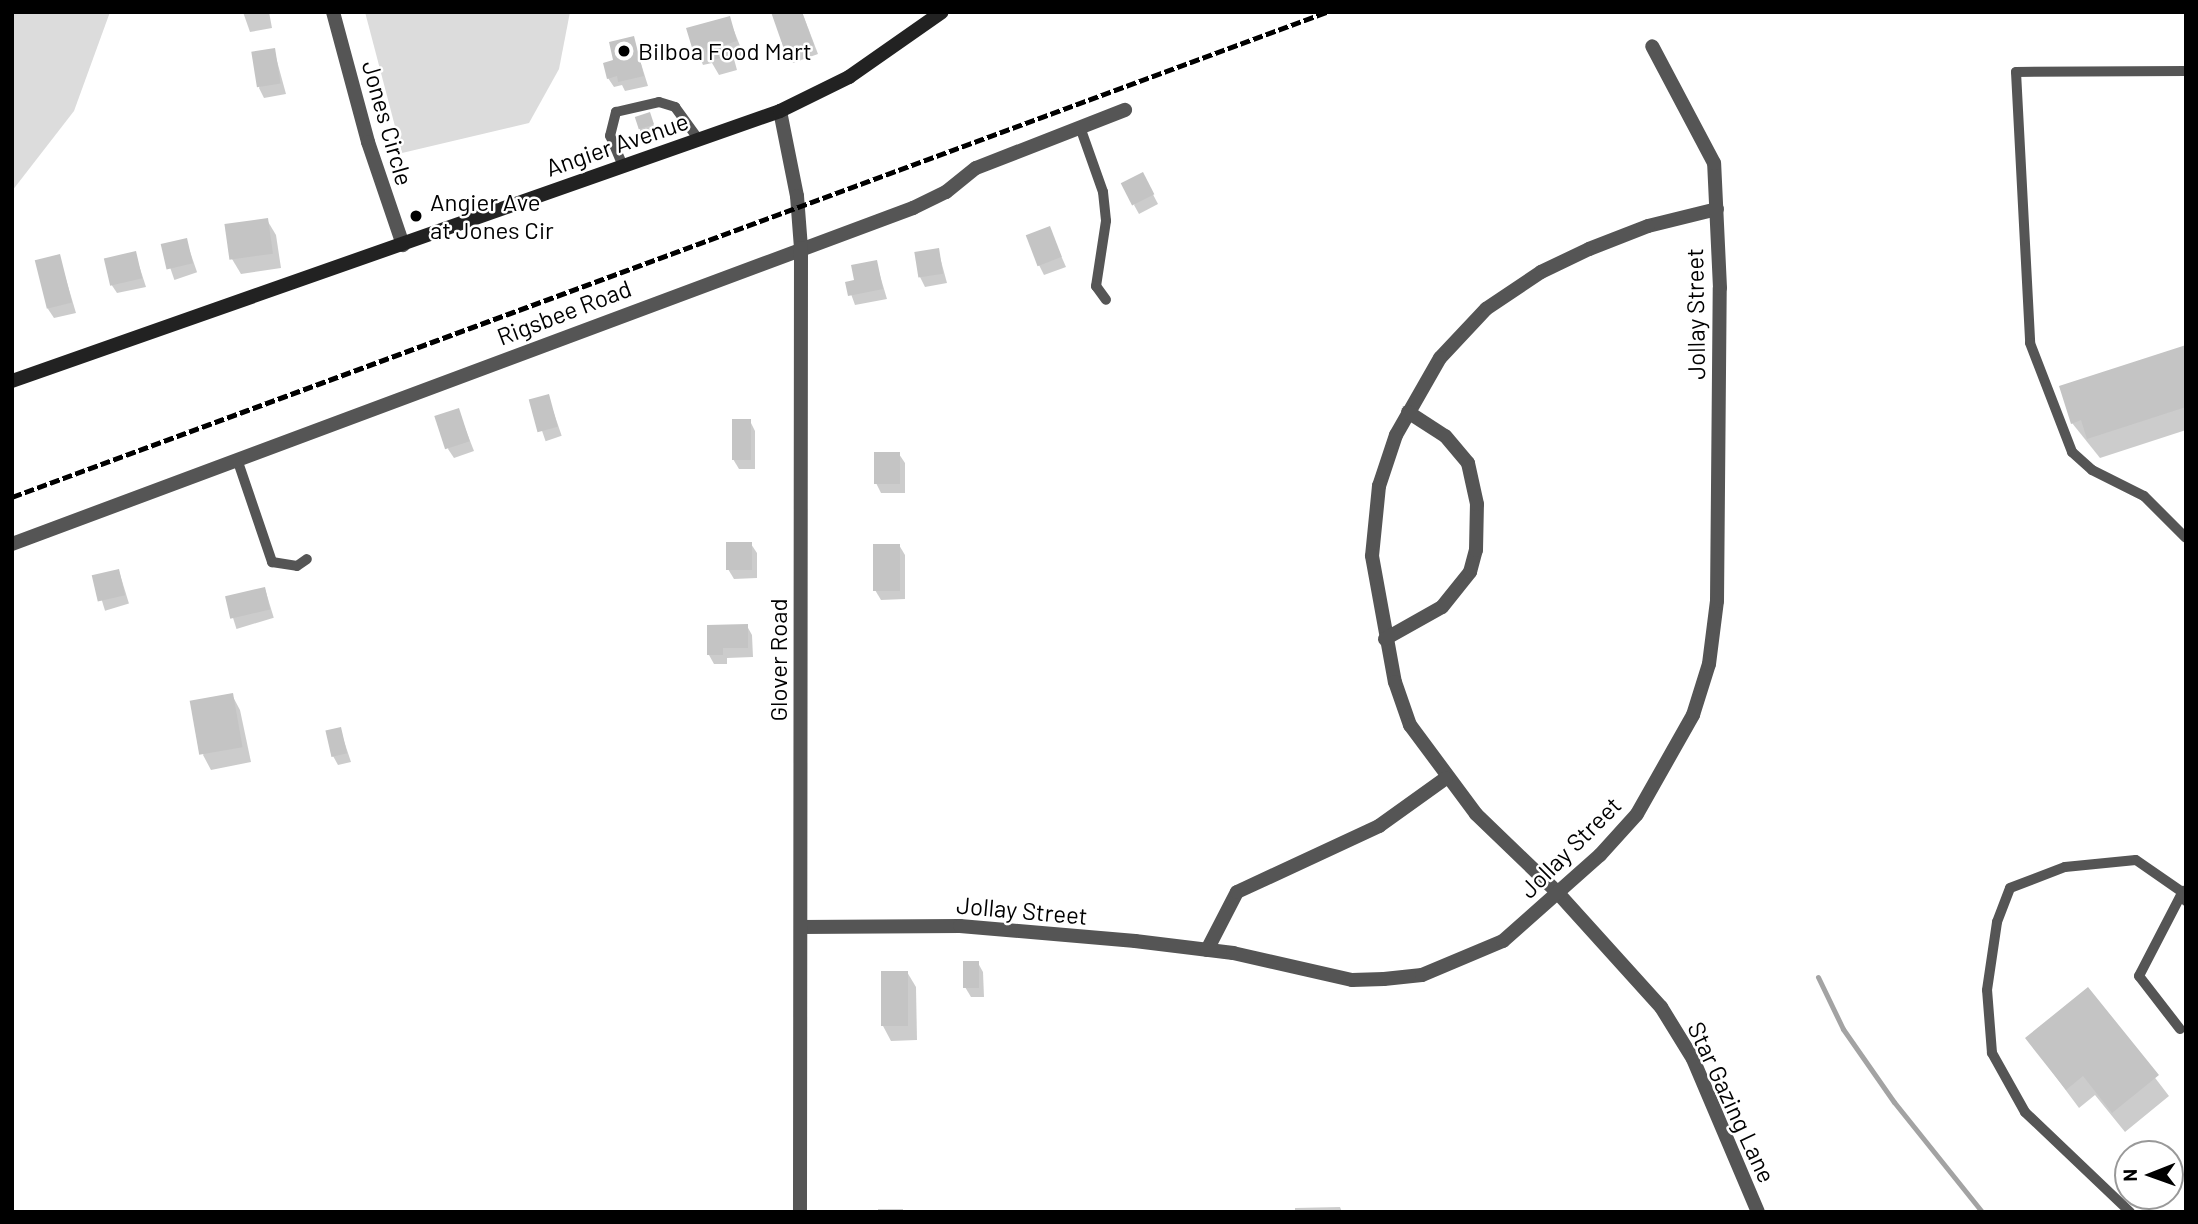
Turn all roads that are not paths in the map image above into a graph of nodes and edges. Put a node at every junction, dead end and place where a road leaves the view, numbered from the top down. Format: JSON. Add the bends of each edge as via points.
{"nodes":[{"id":1,"x":333,"y":12,"type":"edge"},
{"id":2,"x":942,"y":12,"type":"edge"},
{"id":3,"x":1652,"y":46,"type":"dead end"},
{"id":4,"x":2186,"y":71,"type":"edge"},
{"id":5,"x":1125,"y":110,"type":"dead end"},
{"id":6,"x":780,"y":111,"type":"junction"},
{"id":7,"x":1080,"y":127,"type":"junction"},
{"id":8,"x":699,"y":140,"type":"junction"},
{"id":9,"x":624,"y":166,"type":"junction"},
{"id":10,"x":1717,"y":209,"type":"junction"},
{"id":11,"x":403,"y":245,"type":"junction"},
{"id":12,"x":802,"y":248,"type":"junction"},
{"id":13,"x":1106,"y":300,"type":"dead end"},
{"id":14,"x":12,"y":381,"type":"edge"},
{"id":15,"x":1408,"y":412,"type":"junction"},
{"id":16,"x":237,"y":459,"type":"junction"},
{"id":17,"x":2186,"y":538,"type":"edge"},
{"id":18,"x":12,"y":544,"type":"edge"},
{"id":19,"x":307,"y":559,"type":"dead end"},
{"id":20,"x":1385,"y":639,"type":"junction"},
{"id":21,"x":1446,"y":778,"type":"junction"},
{"id":22,"x":1557,"y":892,"type":"junction"},
{"id":23,"x":2185,"y":894,"type":"edge"},
{"id":24,"x":801,"y":927,"type":"junction"},
{"id":25,"x":1207,"y":950,"type":"junction"},
{"id":26,"x":2180,"y":1029,"type":"dead end"},
{"id":27,"x":800,"y":1212,"type":"edge"},
{"id":28,"x":1758,"y":1212,"type":"edge"},
{"id":29,"x":2130,"y":1212,"type":"edge"}],
"edges":[{"from":1,"to":11,"type":"street","name":"Jones Circle","via":[[368,142]]},
{"from":2,"to":6,"type":"main road","name":"Angier Avenue","via":[[849,77]]},
{"from":3,"to":10,"type":"street","name":"Jollay Street","via":[[1714,163]]},
{"from":4,"to":17,"type":"lane","via":[[2016,72],[2030,343],[2072,452],[2092,470],[2144,496]]},
{"from":5,"to":7,"type":"street","name":"Rigsbee Road"},
{"from":6,"to":8,"type":"main road","name":"Angier Avenue"},
{"from":6,"to":12,"type":"street","name":"Glover Road"},
{"from":7,"to":12,"type":"street","name":"Rigsbee Road","via":[[975,168],[946,192],[913,208]]},
{"from":7,"to":13,"type":"lane","via":[[1103,192],[1106,221],[1096,286]]},
{"from":8,"to":9,"type":"main road","name":"Angier Avenue"},
{"from":8,"to":9,"type":"lane","via":[[675,107],[659,102],[615,112],[610,136]]},
{"from":9,"to":11,"type":"main road","name":"Angier Avenue"},
{"from":10,"to":15,"type":"street","name":"Star Gazing Lane","via":[[1619,236],[1502,295],[1440,359]]},
{"from":10,"to":22,"type":"street","name":"Jollay Street","via":[[1720,545],[1709,664],[1693,715],[1637,814]]},
{"from":11,"to":14,"type":"main road","name":"Angier Avenue"},
{"from":12,"to":16,"type":"street","name":"Rigsbee Road"},
{"from":12,"to":24,"type":"street","name":"Glover Road"},
{"from":15,"to":20,"type":"street","name":"Star Gazing Lane","via":[[1387,459],[1375,508],[1372,556]]},
{"from":15,"to":20,"type":"street","via":[[1445,436],[1468,463],[1477,503],[1476,550],[1470,572],[1442,607]]},
{"from":16,"to":18,"type":"street","name":"Rigsbee Road"},
{"from":16,"to":19,"type":"lane","via":[[272,562],[297,566]]},
{"from":20,"to":21,"type":"street","name":"Star Gazing Lane","via":[[1410,725]]},
{"from":21,"to":22,"type":"street","name":"Star Gazing Lane","via":[[1524,865]]},
{"from":21,"to":25,"type":"street","via":[[1379,826],[1237,892]]},
{"from":22,"to":25,"type":"street","name":"Jollay Street","via":[[1503,941],[1422,975],[1352,980]]},
{"from":22,"to":28,"type":"street","name":"Star Gazing Lane","via":[[1661,1007],[1693,1059]]},
{"from":23,"to":26,"type":"lane","via":[[2139,976]]},
{"from":23,"to":29,"type":"lane","via":[[2136,860],[2065,867],[2010,888],[1997,922],[1987,990],[1992,1053],[2025,1112]]},
{"from":24,"to":25,"type":"street","name":"Jollay Street","via":[[960,926]]},
{"from":24,"to":27,"type":"street","name":"Glover Road"}]}
